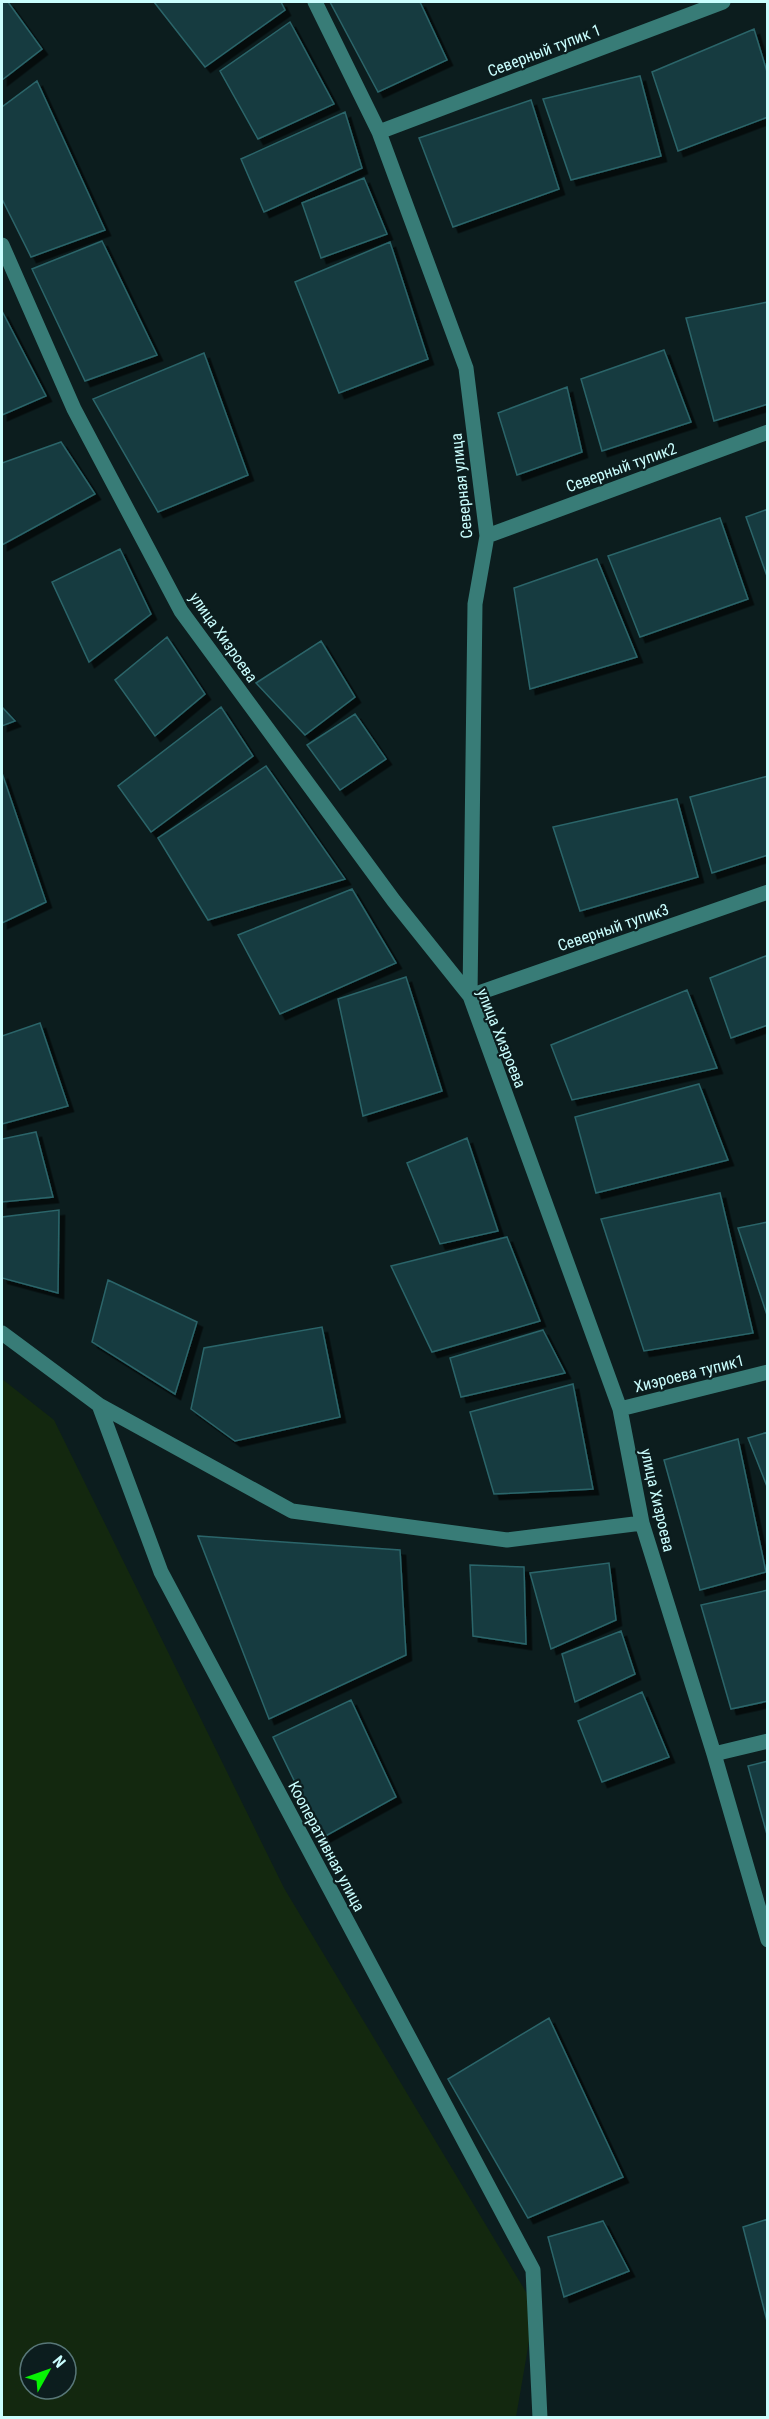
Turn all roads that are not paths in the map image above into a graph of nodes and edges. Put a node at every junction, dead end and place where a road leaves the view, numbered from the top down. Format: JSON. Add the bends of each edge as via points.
{"nodes":[{"id":1,"x":315,"y":2,"type":"edge"},
{"id":2,"x":723,"y":2,"type":"edge"},
{"id":3,"x":379,"y":132,"type":"junction"},
{"id":4,"x":2,"y":245,"type":"edge"},
{"id":5,"x":768,"y":432,"type":"edge"},
{"id":6,"x":487,"y":536,"type":"junction"},
{"id":7,"x":768,"y":892,"type":"edge"},
{"id":8,"x":470,"y":996,"type":"junction"},
{"id":9,"x":2,"y":1333,"type":"edge"},
{"id":10,"x":768,"y":1372,"type":"edge"},
{"id":11,"x":99,"y":1405,"type":"junction"},
{"id":12,"x":620,"y":1409,"type":"junction"},
{"id":13,"x":642,"y":1522,"type":"junction"},
{"id":14,"x":768,"y":1742,"type":"edge"},
{"id":15,"x":714,"y":1754,"type":"junction"},
{"id":16,"x":768,"y":1940,"type":"edge"},
{"id":17,"x":540,"y":2418,"type":"edge"}],
"edges":[{"from":1,"to":3,"type":"street","name":"Северная улица"},
{"from":2,"to":3,"type":"street","name":"Северный тупик 1"},
{"from":3,"to":6,"type":"street","name":"Северная улица","via":[[466,368]]},
{"from":4,"to":8,"type":"street","name":"улица Хизроева","via":[[74,409],[180,611],[394,901]]},
{"from":5,"to":6,"type":"street","name":"Северный тупик2"},
{"from":6,"to":8,"type":"street","name":"Северная улица","via":[[476,604]]},
{"from":7,"to":8,"type":"street","name":"Северный тупик3"},
{"from":8,"to":12,"type":"street","name":"улица Хизроева"},
{"from":9,"to":11,"type":"street"},
{"from":10,"to":12,"type":"street","name":"Хиэроева тупик1"},
{"from":11,"to":13,"type":"street","via":[[292,1511],[507,1540]]},
{"from":11,"to":17,"type":"street","name":"Кооперативная улица","via":[[161,1572],[533,2270]]},
{"from":12,"to":13,"type":"street","name":"улица Хизроева"},
{"from":13,"to":15,"type":"street","name":"улица Хизроева"},
{"from":14,"to":15,"type":"street"},
{"from":15,"to":16,"type":"street","name":"улица Хизроева"}]}
